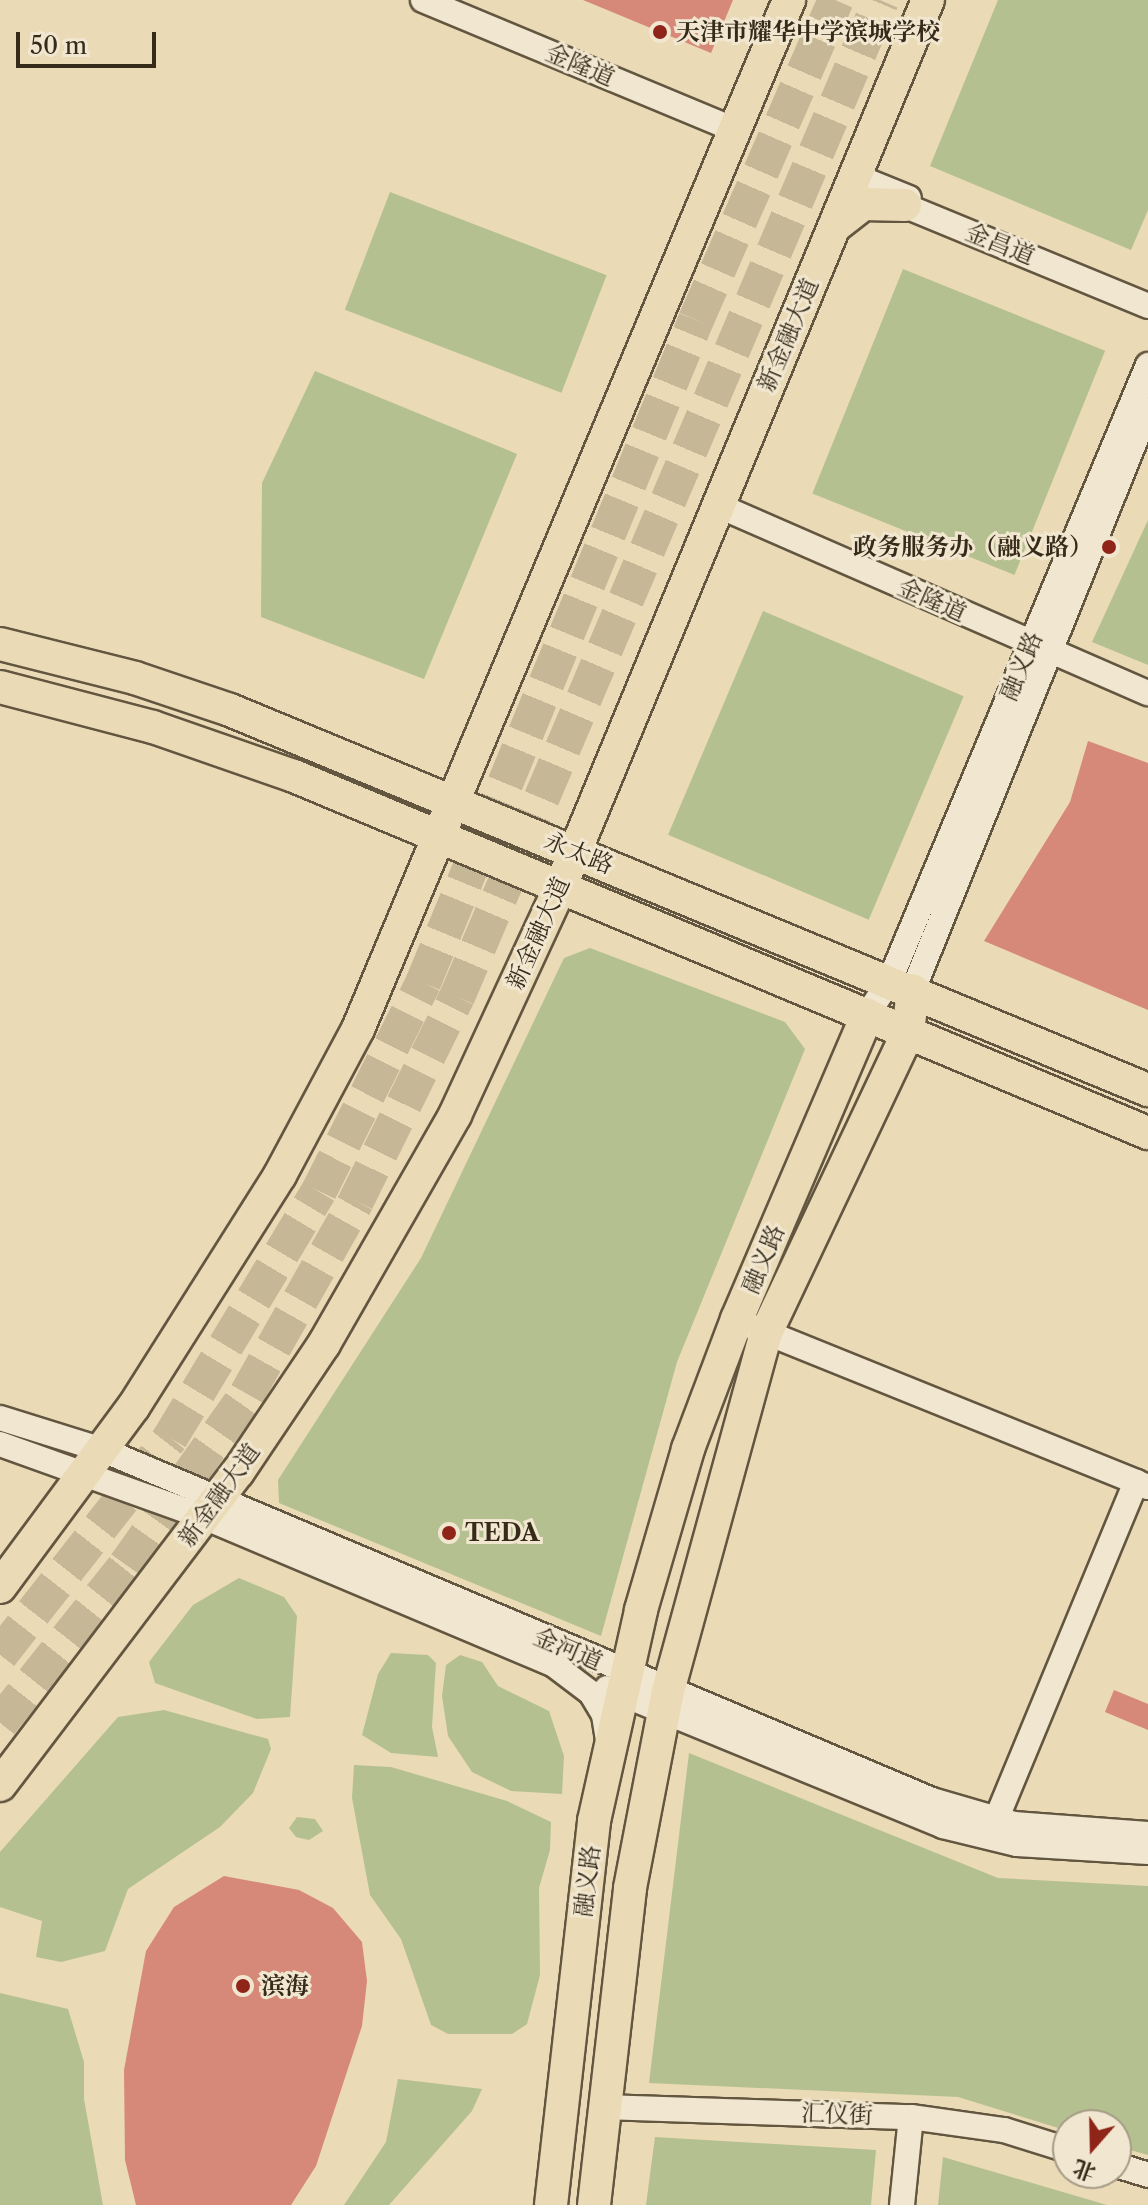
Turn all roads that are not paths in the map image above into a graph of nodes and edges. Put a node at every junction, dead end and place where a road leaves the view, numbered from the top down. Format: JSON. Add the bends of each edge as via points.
{"nodes":[{"id":1,"x":423,"y":0,"type":"edge"},
{"id":2,"x":789,"y":0,"type":"edge"},
{"id":3,"x":928,"y":0,"type":"edge"},
{"id":4,"x":737,"y":131,"type":"junction"},
{"id":5,"x":854,"y":180,"type":"junction"},
{"id":6,"x":905,"y":205,"type":"junction"},
{"id":7,"x":834,"y":227,"type":"junction"},
{"id":8,"x":1145,"y":302,"type":"edge"},
{"id":9,"x":1148,"y":365,"type":"edge"},
{"id":10,"x":1148,"y":409,"type":"edge"},
{"id":11,"x":717,"y":505,"type":"junction"},
{"id":12,"x":0,"y":644,"type":"edge"},
{"id":13,"x":1038,"y":647,"type":"junction"},
{"id":14,"x":0,"y":687,"type":"edge"},
{"id":15,"x":1148,"y":693,"type":"edge"},
{"id":16,"x":462,"y":796,"type":"junction"},
{"id":17,"x":442,"y":839,"type":"junction"},
{"id":18,"x":575,"y":851,"type":"junction"},
{"id":19,"x":497,"y":863,"type":"junction"},
{"id":20,"x":560,"y":888,"type":"junction"},
{"id":21,"x":902,"y":985,"type":"junction"},
{"id":22,"x":803,"y":989,"type":"junction"},
{"id":23,"x":867,"y":1015,"type":"junction"},
{"id":24,"x":908,"y":1033,"type":"junction"},
{"id":25,"x":842,"y":1076,"type":"junction"},
{"id":26,"x":1148,"y":1090,"type":"edge"},
{"id":27,"x":1148,"y":1133,"type":"edge"},
{"id":28,"x":737,"y":1319,"type":"junction"},
{"id":29,"x":766,"y":1333,"type":"junction"},
{"id":30,"x":0,"y":1418,"type":"edge"},
{"id":31,"x":0,"y":1444,"type":"edge"},
{"id":32,"x":94,"y":1461,"type":"junction"},
{"id":33,"x":1142,"y":1485,"type":"edge"},
{"id":34,"x":210,"y":1510,"type":"junction"},
{"id":35,"x":0,"y":1587,"type":"edge"},
{"id":36,"x":554,"y":1665,"type":"junction"},
{"id":37,"x":623,"y":1683,"type":"junction"},
{"id":38,"x":663,"y":1704,"type":"junction"},
{"id":39,"x":607,"y":1754,"type":"junction"},
{"id":40,"x":0,"y":1785,"type":"edge"},
{"id":41,"x":992,"y":1830,"type":"junction"},
{"id":42,"x":1148,"y":1834,"type":"edge"},
{"id":43,"x":1148,"y":1852,"type":"edge"},
{"id":44,"x":603,"y":2107,"type":"junction"},
{"id":45,"x":911,"y":2117,"type":"junction"},
{"id":46,"x":1052,"y":2145,"type":"edge"},
{"id":47,"x":551,"y":2205,"type":"edge"},
{"id":48,"x":594,"y":2205,"type":"edge"},
{"id":49,"x":902,"y":2205,"type":"edge"}],
"edges":[{"from":1,"to":4,"type":"street","name":"金隆道"},
{"from":2,"to":4,"type":"main road"},
{"from":3,"to":5,"type":"main road","name":"新金融大道"},
{"from":4,"to":16,"type":"main road"},
{"from":5,"to":6,"type":"street","name":"金昌道"},
{"from":5,"to":7,"type":"main road","name":"新金融大道"},
{"from":5,"to":8,"type":"street","name":"金昌道"},
{"from":6,"to":7,"type":"main road","via":[[863,204]]},
{"from":6,"to":8,"type":"street","name":"金昌道"},
{"from":7,"to":11,"type":"main road","name":"新金融大道"},
{"from":9,"to":13,"type":"street","name":"融义路"},
{"from":10,"to":13,"type":"street","name":"融义路"},
{"from":11,"to":13,"type":"street","name":"金隆道"},
{"from":11,"to":18,"type":"main road","name":"新金融大道"},
{"from":12,"to":16,"type":"main road","name":"永太路","via":[[135,678]]},
{"from":13,"to":15,"type":"street","name":"金隆道"},
{"from":13,"to":21,"type":"street","name":"融义路"},
{"from":14,"to":17,"type":"main road","name":"永太路","via":[[153,727],[294,776]]},
{"from":16,"to":17,"type":"main road"},
{"from":16,"to":18,"type":"main road","name":"永太路"},
{"from":16,"to":19,"type":"main road","via":[[467,835]]},
{"from":17,"to":19,"type":"main road","name":"永太路"},
{"from":17,"to":32,"type":"main road","via":[[358,1029],[280,1175]]},
{"from":18,"to":20,"type":"main road","name":"新金融大道"},
{"from":18,"to":21,"type":"main road","name":"永太路"},
{"from":19,"to":20,"type":"main road","name":"永太路"},
{"from":20,"to":22,"type":"main road","name":"永太路"},
{"from":20,"to":34,"type":"main road","name":"新金融大道","via":[[455,1115],[389,1237],[324,1344]]},
{"from":21,"to":23,"type":"street","name":"融义路"},
{"from":21,"to":24,"type":"main road","name":"融义路"},
{"from":21,"to":26,"type":"main road","name":"永太路"},
{"from":22,"to":23,"type":"main road","name":"永太路"},
{"from":22,"to":25,"type":"main road","via":[[829,1006],[843,1034]]},
{"from":23,"to":24,"type":"main road","name":"永太路"},
{"from":23,"to":25,"type":"main road","name":"融义路"},
{"from":24,"to":27,"type":"main road","name":"永太路"},
{"from":24,"to":29,"type":"main road","name":"融义路"},
{"from":25,"to":28,"type":"main road","name":"融义路"},
{"from":28,"to":29,"type":"street"},
{"from":28,"to":37,"type":"main road","name":"融义路","via":[[688,1449]]},
{"from":29,"to":33,"type":"street"},
{"from":29,"to":38,"type":"main road","name":"融义路"},
{"from":30,"to":32,"type":"street","name":"金河道"},
{"from":31,"to":32,"type":"street","name":"金河道"},
{"from":32,"to":34,"type":"street","name":"金河道"},
{"from":32,"to":35,"type":"main road"},
{"from":33,"to":41,"type":"street"},
{"from":34,"to":36,"type":"street","name":"金河道"},
{"from":34,"to":37,"type":"street","name":"金河道"},
{"from":34,"to":40,"type":"main road","name":"新金融大道"},
{"from":36,"to":37,"type":"street","name":"金河道"},
{"from":36,"to":39,"type":"street","via":[[599,1704],[607,1726]]},
{"from":37,"to":38,"type":"street","name":"金河道"},
{"from":37,"to":39,"type":"main road","name":"融义路"},
{"from":38,"to":39,"type":"street","via":[[622,1726]]},
{"from":38,"to":41,"type":"street","name":"金河道","via":[[912,1815]]},
{"from":38,"to":41,"type":"street","name":"金河道","via":[[714,1710]]},
{"from":38,"to":44,"type":"main road","name":"融义路","via":[[630,1888]]},
{"from":39,"to":47,"type":"main road","name":"融义路","via":[[588,1861]]},
{"from":41,"to":42,"type":"street","name":"金河道"},
{"from":41,"to":43,"type":"street","name":"金河道"},
{"from":44,"to":45,"type":"street","name":"汇仪街"},
{"from":44,"to":48,"type":"main road","name":"融义路"},
{"from":45,"to":46,"type":"street","name":"汇仪街","via":[[1004,2130]]},
{"from":45,"to":49,"type":"street"}]}
